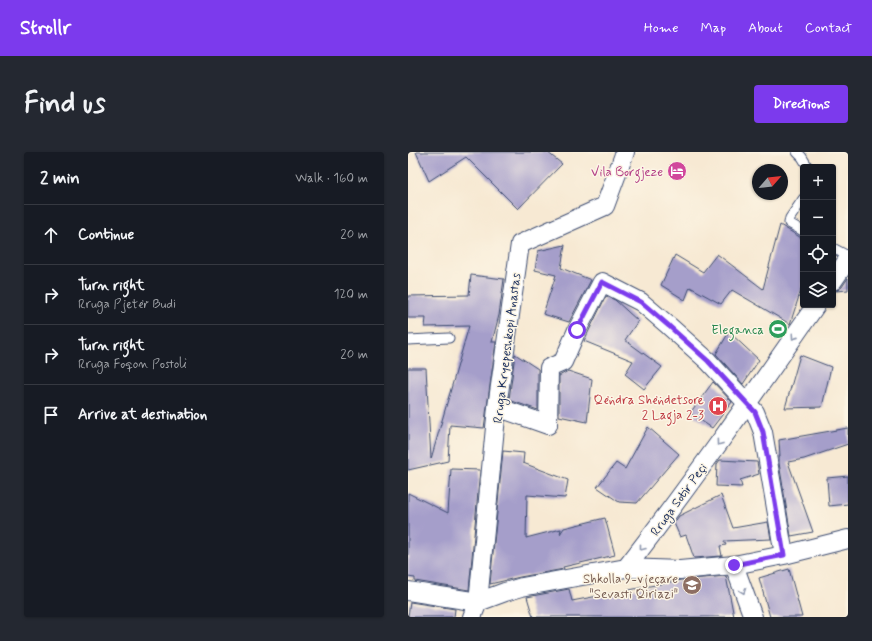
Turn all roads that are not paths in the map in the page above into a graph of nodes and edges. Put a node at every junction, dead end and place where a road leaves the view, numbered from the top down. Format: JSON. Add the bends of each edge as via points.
{"nodes":[{"id":1,"x":625,"y":152,"type":"edge"},
{"id":2,"x":797,"y":152,"type":"edge"},
{"id":3,"x":806,"y":164,"type":"edge"},
{"id":4,"x":800,"y":203,"type":"edge"},
{"id":5,"x":800,"y":229,"type":"edge"},
{"id":6,"x":836,"y":250,"type":"edge"},
{"id":7,"x":848,"y":258,"type":"edge"},
{"id":8,"x":836,"y":276,"type":"edge"},
{"id":9,"x":814,"y":308,"type":"edge"},
{"id":10,"x":449,"y":338,"type":"dead end"},
{"id":11,"x":408,"y":340,"type":"edge"},
{"id":12,"x":748,"y":404,"type":"junction"},
{"id":13,"x":497,"y":407,"type":"junction"},
{"id":14,"x":848,"y":539,"type":"edge"},
{"id":15,"x":784,"y":555,"type":"junction"},
{"id":16,"x":734,"y":565,"type":"junction"},
{"id":17,"x":626,"y":568,"type":"junction"},
{"id":18,"x":408,"y":591,"type":"edge"},
{"id":19,"x":475,"y":609,"type":"edge"},
{"id":20,"x":753,"y":617,"type":"edge"}],
"edges":[{"from":1,"to":13,"type":"street","name":"Rruga Kryepeshkopi Anastas","via":[[605,206],[520,244]]},
{"from":2,"to":3,"type":"lane"},
{"from":4,"to":5,"type":"lane","via":[[789,223]]},
{"from":6,"to":7,"type":"lane"},
{"from":7,"to":8,"type":"street"},
{"from":9,"to":12,"type":"street","name":"Rruga Sotir Peçi","one_way":true},
{"from":10,"to":11,"type":"lane"},
{"from":12,"to":13,"type":"street","via":[[708,361],[647,307],[602,282],[563,362],[549,368],[548,425]]},
{"from":12,"to":15,"type":"street","via":[[755,412],[763,432]]},
{"from":12,"to":17,"type":"street","name":"Rruga Sotir Peçi","one_way":true},
{"from":13,"to":19,"type":"street","name":"Rruga Kryepeshkopi Anastas"},
{"from":14,"to":15,"type":"street"},
{"from":15,"to":16,"type":"street"},
{"from":16,"to":17,"type":"street","via":[[680,570]]},
{"from":16,"to":20,"type":"street","one_way":true},
{"from":17,"to":19,"type":"street","via":[[522,587],[505,592]]},
{"from":18,"to":19,"type":"street"}]}
